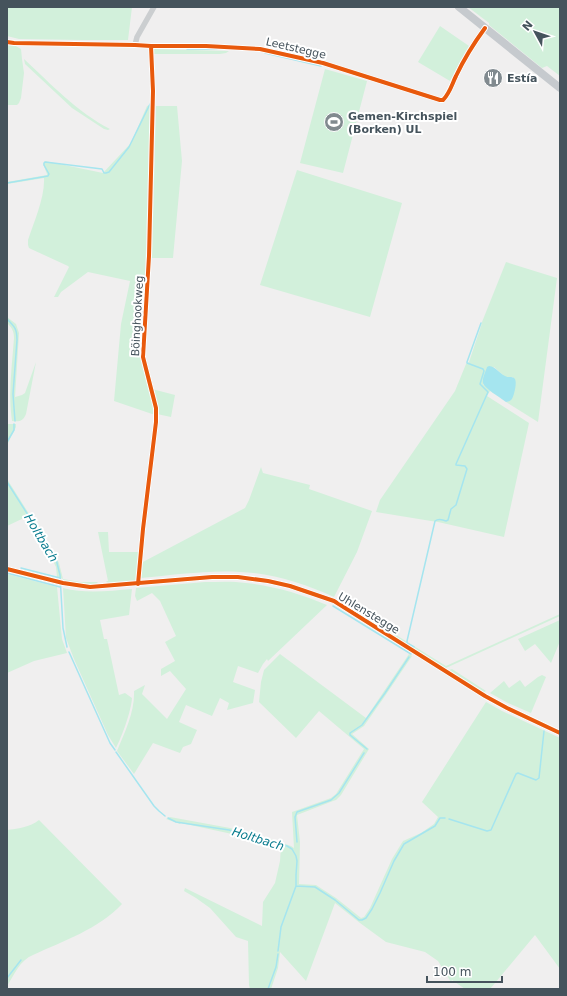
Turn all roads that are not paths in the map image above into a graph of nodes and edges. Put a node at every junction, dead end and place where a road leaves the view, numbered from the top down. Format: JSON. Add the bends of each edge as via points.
{"nodes":[{"id":1,"x":154,"y":7,"type":"edge"},
{"id":2,"x":459,"y":7,"type":"edge"},
{"id":3,"x":485,"y":28,"type":"junction"},
{"id":4,"x":7,"y":42,"type":"edge"},
{"id":5,"x":135,"y":45,"type":"junction"},
{"id":6,"x":151,"y":46,"type":"junction"},
{"id":7,"x":560,"y":88,"type":"edge"},
{"id":8,"x":7,"y":569,"type":"edge"},
{"id":9,"x":138,"y":584,"type":"junction"},
{"id":10,"x":560,"y":733,"type":"edge"}],
"edges":[{"from":1,"to":5,"type":"street"},
{"from":2,"to":3,"type":"main road"},
{"from":3,"to":6,"type":"street","name":"Leetstegge","via":[[467,54],[444,100],[323,64],[260,49]]},
{"from":3,"to":7,"type":"main road"},
{"from":4,"to":5,"type":"street","name":"Leetstegge"},
{"from":5,"to":6,"type":"street","name":"Leetstegge"},
{"from":6,"to":9,"type":"street","name":"Böinghookweg","via":[[153,92],[149,256],[143,357],[156,408],[156,422]]},
{"from":8,"to":9,"type":"street","name":"Uhlenstegge","via":[[90,587]]},
{"from":9,"to":10,"type":"street","name":"Uhlenstegge","via":[[238,577],[290,586],[334,602],[485,696]]}]}
